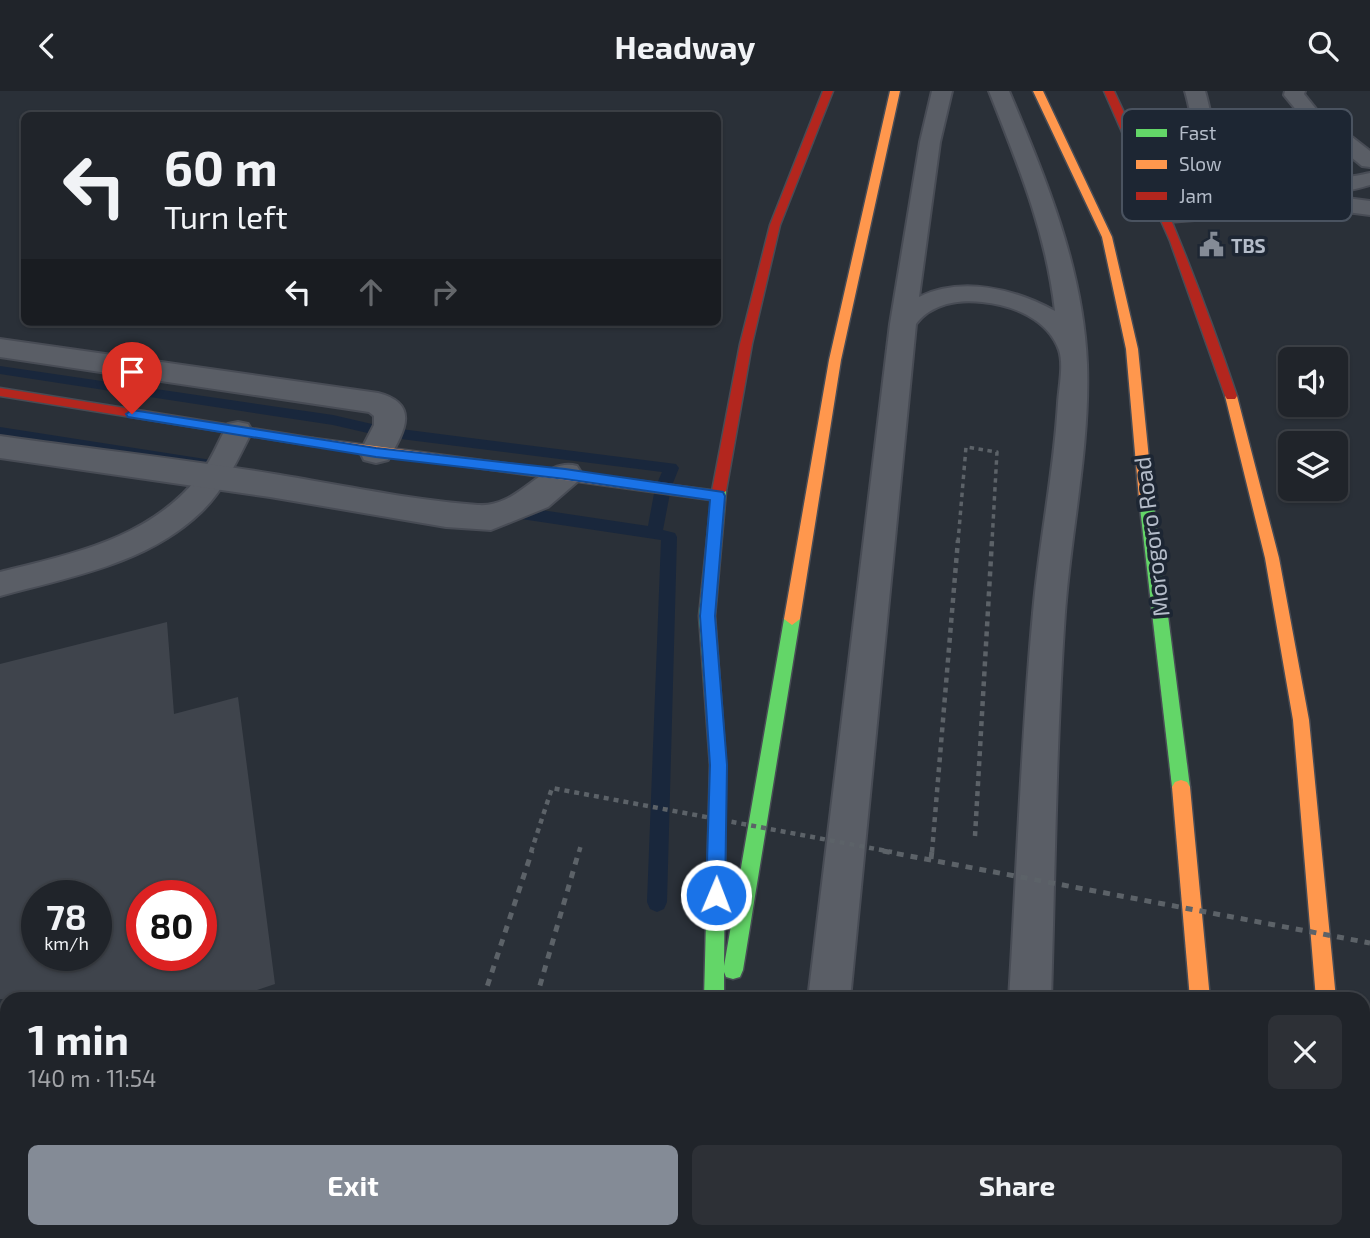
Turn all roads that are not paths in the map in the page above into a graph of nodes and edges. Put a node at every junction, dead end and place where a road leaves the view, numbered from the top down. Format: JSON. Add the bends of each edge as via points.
{"nodes":[{"id":1,"x":828,"y":91,"type":"edge"},
{"id":2,"x":895,"y":91,"type":"edge"},
{"id":3,"x":942,"y":91,"type":"edge"},
{"id":4,"x":999,"y":91,"type":"edge"},
{"id":5,"x":1038,"y":91,"type":"edge"},
{"id":6,"x":1109,"y":91,"type":"edge"},
{"id":7,"x":1195,"y":91,"type":"edge"},
{"id":8,"x":1295,"y":91,"type":"edge"},
{"id":9,"x":1201,"y":109,"type":"edge"},
{"id":10,"x":1306,"y":109,"type":"edge"},
{"id":11,"x":1122,"y":116,"type":"edge"},
{"id":12,"x":1352,"y":147,"type":"edge"},
{"id":13,"x":1370,"y":161,"type":"edge"},
{"id":14,"x":1370,"y":179,"type":"edge"},
{"id":15,"x":1352,"y":182,"type":"edge"},
{"id":16,"x":1352,"y":206,"type":"edge"},
{"id":17,"x":1370,"y":208,"type":"edge"},
{"id":18,"x":1170,"y":221,"type":"edge"},
{"id":19,"x":903,"y":324,"type":"junction"},
{"id":20,"x":0,"y":348,"type":"edge"},
{"id":21,"x":1074,"y":364,"type":"junction"},
{"id":22,"x":0,"y":393,"type":"edge"},
{"id":23,"x":238,"y":431,"type":"junction"},
{"id":24,"x":0,"y":447,"type":"edge"},
{"id":25,"x":376,"y":452,"type":"junction"},
{"id":26,"x":565,"y":474,"type":"junction"},
{"id":27,"x":213,"y":478,"type":"junction"},
{"id":28,"x":718,"y":496,"type":"junction"},
{"id":29,"x":0,"y":584,"type":"edge"},
{"id":30,"x":714,"y":992,"type":"edge"},
{"id":31,"x":730,"y":992,"type":"edge"},
{"id":32,"x":830,"y":992,"type":"edge"},
{"id":33,"x":1030,"y":992,"type":"edge"},
{"id":34,"x":1199,"y":992,"type":"edge"},
{"id":35,"x":1325,"y":992,"type":"edge"}],
"edges":[{"from":1,"to":28,"type":"main road","via":[[775,225],[746,344]]},
{"from":2,"to":31,"type":"main road","via":[[835,360]]},
{"from":3,"to":19,"type":"lane"},
{"from":4,"to":21,"type":"lane","via":[[1044,202],[1063,277]]},
{"from":5,"to":34,"type":"main road","name":"Morogoro Road","via":[[1107,237],[1132,349]]},
{"from":6,"to":11,"type":"main road"},
{"from":7,"to":9,"type":"lane"},
{"from":8,"to":10,"type":"lane"},
{"from":12,"to":13,"type":"lane"},
{"from":14,"to":15,"type":"lane"},
{"from":16,"to":17,"type":"lane"},
{"from":18,"to":35,"type":"main road","via":[[1236,415],[1283,608],[1301,724]]},
{"from":19,"to":21,"type":"lane","via":[[915,309],[948,296],[989,295],[1016,301],[1041,312],[1060,328]]},
{"from":19,"to":32,"type":"lane"},
{"from":20,"to":25,"type":"street","via":[[378,403],[391,418]]},
{"from":21,"to":33,"type":"lane","via":[[1049,613]]},
{"from":22,"to":23,"type":"main road"},
{"from":23,"to":25,"type":"main road"},
{"from":23,"to":27,"type":"lane"},
{"from":24,"to":27,"type":"street"},
{"from":25,"to":26,"type":"main road"},
{"from":26,"to":27,"type":"street","via":[[536,499],[491,519]]},
{"from":26,"to":28,"type":"main road"},
{"from":27,"to":29,"type":"lane","via":[[184,512],[125,550]]},
{"from":28,"to":30,"type":"main road","via":[[708,616],[718,765]]}]}
